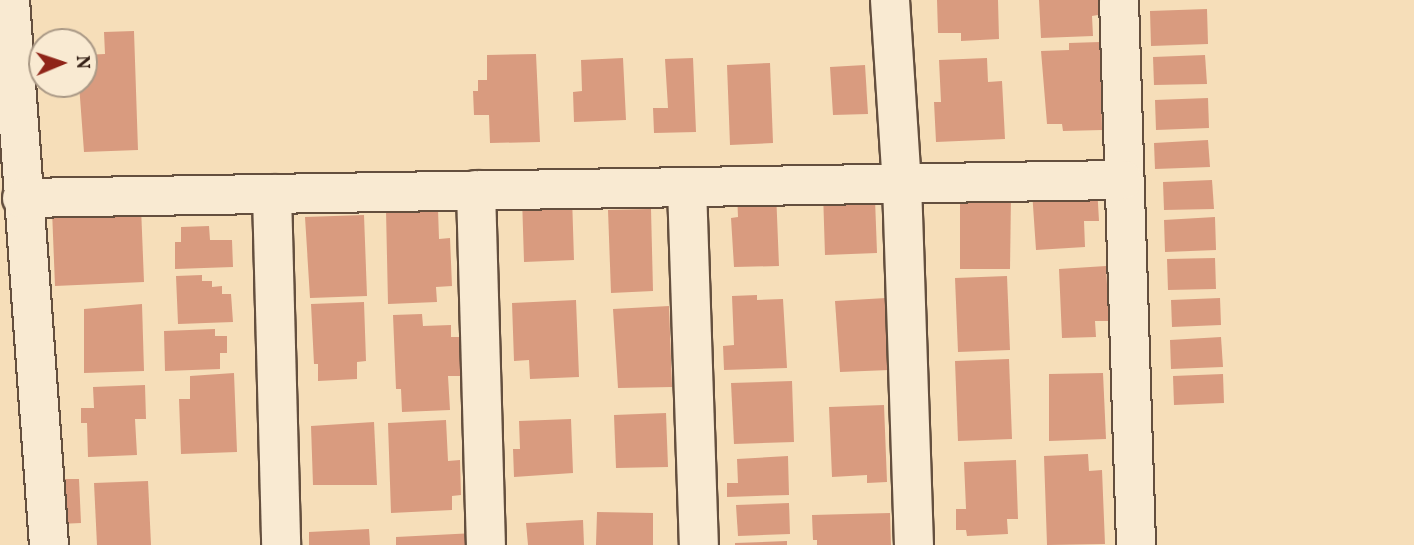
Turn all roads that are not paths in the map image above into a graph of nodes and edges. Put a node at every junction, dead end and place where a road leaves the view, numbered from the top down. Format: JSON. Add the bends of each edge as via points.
{"nodes":[{"id":1,"x":10,"y":0,"type":"edge"},
{"id":2,"x":890,"y":0,"type":"edge"},
{"id":3,"x":1119,"y":0,"type":"edge"},
{"id":4,"x":1123,"y":180,"type":"junction"},
{"id":5,"x":902,"y":184,"type":"junction"},
{"id":6,"x":687,"y":187,"type":"junction"},
{"id":7,"x":475,"y":190,"type":"junction"},
{"id":8,"x":272,"y":194,"type":"junction"},
{"id":9,"x":22,"y":198,"type":"junction"},
{"id":10,"x":50,"y":545,"type":"edge"},
{"id":11,"x":281,"y":545,"type":"edge"},
{"id":12,"x":486,"y":545,"type":"edge"},
{"id":13,"x":699,"y":545,"type":"edge"},
{"id":14,"x":914,"y":545,"type":"edge"},
{"id":15,"x":1136,"y":545,"type":"edge"}],
"edges":[{"from":1,"to":9,"type":"street"},
{"from":2,"to":5,"type":"street"},
{"from":3,"to":4,"type":"street"},
{"from":4,"to":5,"type":"street"},
{"from":4,"to":15,"type":"street"},
{"from":5,"to":6,"type":"street"},
{"from":5,"to":14,"type":"street"},
{"from":6,"to":7,"type":"street"},
{"from":6,"to":13,"type":"street"},
{"from":7,"to":8,"type":"street"},
{"from":7,"to":12,"type":"street"},
{"from":8,"to":9,"type":"street"},
{"from":8,"to":11,"type":"street"},
{"from":9,"to":10,"type":"street"}]}
